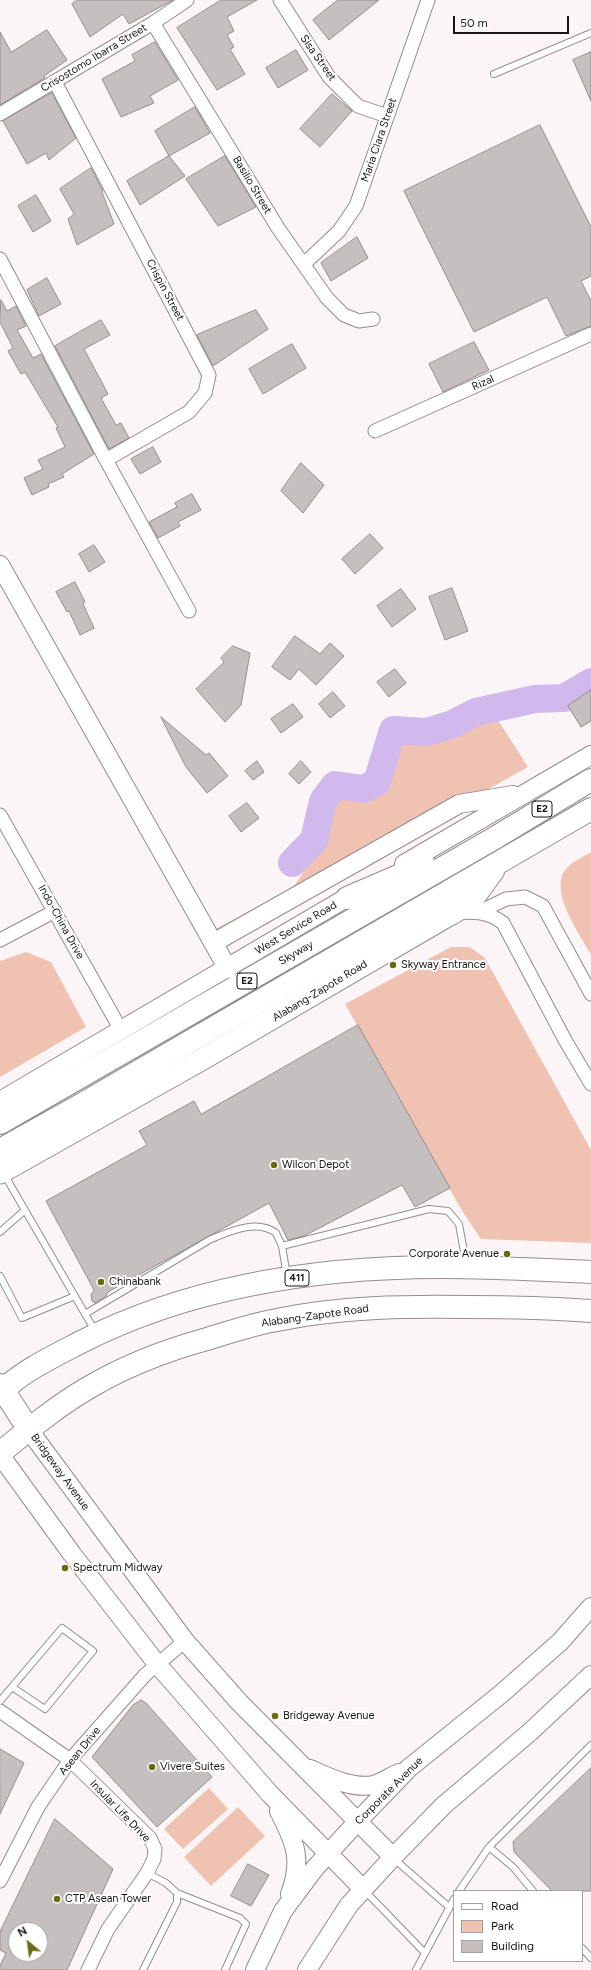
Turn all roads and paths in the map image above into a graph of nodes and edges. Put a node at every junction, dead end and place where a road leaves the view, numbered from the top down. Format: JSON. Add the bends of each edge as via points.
{"nodes":[{"id":1,"x":187,"y":0,"type":"edge"},
{"id":2,"x":280,"y":0,"type":"edge"},
{"id":3,"x":428,"y":0,"type":"edge"},
{"id":4,"x":154,"y":23,"type":"junction"},
{"id":5,"x":591,"y":33,"type":"edge"},
{"id":6,"x":494,"y":74,"type":"dead end"},
{"id":7,"x":55,"y":82,"type":"junction"},
{"id":8,"x":0,"y":114,"type":"edge"},
{"id":9,"x":387,"y":116,"type":"junction"},
{"id":10,"x":0,"y":259,"type":"edge"},
{"id":11,"x":304,"y":264,"type":"junction"},
{"id":12,"x":373,"y":319,"type":"dead end"},
{"id":13,"x":591,"y":334,"type":"edge"},
{"id":14,"x":375,"y":431,"type":"dead end"},
{"id":15,"x":106,"y":460,"type":"junction"},
{"id":16,"x":0,"y":565,"type":"edge"},
{"id":17,"x":189,"y":612,"type":"dead end"},
{"id":18,"x":591,"y":755,"type":"edge"},
{"id":19,"x":591,"y":780,"type":"edge"},
{"id":20,"x":523,"y":793,"type":"junction"},
{"id":21,"x":591,"y":809,"type":"edge"},
{"id":22,"x":0,"y":815,"type":"edge"},
{"id":23,"x":493,"y":839,"type":"junction"},
{"id":24,"x":498,"y":864,"type":"junction"},
{"id":25,"x":347,"y":898,"type":"junction"},
{"id":26,"x":55,"y":911,"type":"junction"},
{"id":27,"x":479,"y":912,"type":"junction"},
{"id":28,"x":451,"y":914,"type":"junction"},
{"id":29,"x":0,"y":940,"type":"edge"},
{"id":30,"x":213,"y":943,"type":"junction"},
{"id":31,"x":228,"y":969,"type":"junction"},
{"id":32,"x":591,"y":994,"type":"edge"},
{"id":33,"x":121,"y":1030,"type":"junction"},
{"id":34,"x":591,"y":1084,"type":"edge"},
{"id":35,"x":0,"y":1101,"type":"edge"},
{"id":36,"x":0,"y":1123,"type":"edge"},
{"id":37,"x":0,"y":1150,"type":"edge"},
{"id":38,"x":1,"y":1172,"type":"edge"},
{"id":39,"x":25,"y":1210,"type":"junction"},
{"id":40,"x":0,"y":1232,"type":"edge"},
{"id":41,"x":282,"y":1246,"type":"junction"},
{"id":42,"x":467,"y":1267,"type":"junction"},
{"id":43,"x":591,"y":1272,"type":"edge"},
{"id":44,"x":0,"y":1276,"type":"edge"},
{"id":45,"x":288,"y":1279,"type":"junction"},
{"id":46,"x":75,"y":1296,"type":"junction"},
{"id":47,"x":591,"y":1310,"type":"edge"},
{"id":48,"x":85,"y":1314,"type":"junction"},
{"id":49,"x":96,"y":1334,"type":"junction"},
{"id":50,"x":1,"y":1389,"type":"edge"},
{"id":51,"x":29,"y":1430,"type":"junction"},
{"id":52,"x":0,"y":1454,"type":"edge"},
{"id":53,"x":591,"y":1607,"type":"edge"},
{"id":54,"x":185,"y":1641,"type":"junction"},
{"id":55,"x":157,"y":1664,"type":"junction"},
{"id":56,"x":591,"y":1675,"type":"edge"},
{"id":57,"x":12,"y":1687,"type":"junction"},
{"id":58,"x":0,"y":1701,"type":"edge"},
{"id":59,"x":0,"y":1711,"type":"edge"},
{"id":60,"x":591,"y":1745,"type":"edge"},
{"id":61,"x":70,"y":1760,"type":"junction"},
{"id":62,"x":302,"y":1765,"type":"junction"},
{"id":63,"x":409,"y":1768,"type":"junction"},
{"id":64,"x":270,"y":1794,"type":"junction"},
{"id":65,"x":357,"y":1822,"type":"junction"},
{"id":66,"x":489,"y":1847,"type":"junction"},
{"id":67,"x":329,"y":1853,"type":"junction"},
{"id":68,"x":392,"y":1857,"type":"junction"},
{"id":69,"x":147,"y":1873,"type":"junction"},
{"id":70,"x":0,"y":1880,"type":"edge"},
{"id":71,"x":363,"y":1889,"type":"junction"},
{"id":72,"x":460,"y":1890,"type":"edge"},
{"id":73,"x":532,"y":1890,"type":"edge"},
{"id":74,"x":178,"y":1893,"type":"junction"},
{"id":75,"x":453,"y":1901,"type":"edge"},
{"id":76,"x":449,"y":1907,"type":"junction"},
{"id":77,"x":283,"y":1911,"type":"junction"},
{"id":78,"x":583,"y":1949,"type":"edge"},
{"id":79,"x":425,"y":1953,"type":"junction"},
{"id":80,"x":591,"y":1958,"type":"edge"},
{"id":81,"x":88,"y":1970,"type":"edge"},
{"id":82,"x":144,"y":1970,"type":"edge"},
{"id":83,"x":225,"y":1970,"type":"edge"},
{"id":84,"x":255,"y":1970,"type":"edge"},
{"id":85,"x":307,"y":1970,"type":"edge"},
{"id":86,"x":416,"y":1970,"type":"edge"}],
"edges":[{"from":1,"to":4,"type":"street","name":"Crisostomo Ibarra Street"},
{"from":2,"to":9,"type":"street","name":"Sisa Street","via":[[329,77],[358,106]]},
{"from":3,"to":9,"type":"street","name":"Maria Clara Street"},
{"from":4,"to":7,"type":"street","name":"Crisostomo Ibarra Street"},
{"from":4,"to":11,"type":"street","name":"Basilio Street","via":[[278,228]]},
{"from":5,"to":6,"type":"lane"},
{"from":7,"to":8,"type":"street","name":"Crisostomo Ibarra Street"},
{"from":7,"to":15,"type":"street","name":"Crispin Street","via":[[209,375],[205,393],[189,412]]},
{"from":9,"to":11,"type":"street","name":"Maria Clara Street","via":[[356,206],[339,231]]},
{"from":10,"to":15,"type":"street"},
{"from":11,"to":12,"type":"street","name":"Basilio Street","via":[[327,298],[344,315],[360,321]]},
{"from":13,"to":14,"type":"street","name":"Rizal"},
{"from":15,"to":17,"type":"street"},
{"from":16,"to":30,"type":"main road"},
{"from":18,"to":20,"type":"main road","name":"West Service Road"},
{"from":19,"to":23,"type":"highway","name":"Skyway","number":"E2"},
{"from":20,"to":25,"type":"main road","name":"West Service Road"},
{"from":20,"to":30,"type":"main road","via":[[460,804]]},
{"from":21,"to":24,"type":"highway","number":"E2"},
{"from":22,"to":26,"type":"street","name":"Indo-China Drive"},
{"from":23,"to":25,"type":"highway","via":[[451,846],[398,876]]},
{"from":23,"to":36,"type":"highway","name":"Skyway","number":"E2"},
{"from":24,"to":28,"type":"highway","number":"E2","via":[[471,901]]},
{"from":24,"to":37,"type":"highway","number":"E2"},
{"from":25,"to":31,"type":"main road","name":"West Service Road"},
{"from":26,"to":29,"type":"street"},
{"from":26,"to":33,"type":"street","name":"Indo-China Drive"},
{"from":27,"to":28,"type":"street"},
{"from":27,"to":32,"type":"street","via":[[506,898],[525,897],[543,906]]},
{"from":27,"to":34,"type":"street","via":[[503,923]]},
{"from":28,"to":38,"type":"main road","name":"Alabang-Zapote Road","via":[[208,1056]]},
{"from":30,"to":31,"type":"main road"},
{"from":31,"to":33,"type":"main road","name":"West Service Road"},
{"from":33,"to":35,"type":"main road","name":"West Service Road"},
{"from":38,"to":39,"type":"lane"},
{"from":39,"to":40,"type":"lane"},
{"from":39,"to":46,"type":"lane"},
{"from":41,"to":42,"type":"lane","via":[[429,1209],[448,1211],[459,1224]]},
{"from":41,"to":45,"type":"lane"},
{"from":41,"to":48,"type":"lane","via":[[276,1233],[260,1226],[230,1232],[211,1239]]},
{"from":42,"to":43,"type":"highway","number":"411"},
{"from":42,"to":45,"type":"highway","number":"411","via":[[338,1271]]},
{"from":44,"to":46,"type":"lane","via":[[22,1318]]},
{"from":45,"to":49,"type":"highway","number":"411","via":[[203,1296],[151,1312]]},
{"from":46,"to":48,"type":"lane"},
{"from":47,"to":51,"type":"highway","name":"Alabang-Zapote Road","via":[[358,1308],[278,1319],[181,1346],[132,1366],[89,1387]]},
{"from":48,"to":49,"type":"lane"},
{"from":49,"to":50,"type":"highway","number":"411","via":[[56,1354]]},
{"from":50,"to":51,"type":"highway","name":"Bridgeway Avenue","number":"411"},
{"from":51,"to":52,"type":"highway","name":"Alabang-Zapote Road"},
{"from":51,"to":54,"type":"main road","name":"Bridgeway Avenue"},
{"from":52,"to":55,"type":"main road","via":[[72,1554]]},
{"from":53,"to":63,"type":"main road","name":"Corporate Avenue","via":[[560,1642],[501,1694]]},
{"from":54,"to":55,"type":"street","name":"Asean Drive"},
{"from":54,"to":62,"type":"main road","name":"Bridgeway Avenue","via":[[238,1702]]},
{"from":55,"to":61,"type":"street","name":"Asean Drive"},
{"from":55,"to":64,"type":"main road"},
{"from":56,"to":68,"type":"main road","via":[[530,1732],[444,1805]]},
{"from":57,"to":57,"type":"lane","via":[[62,1628],[93,1651],[45,1709]]},
{"from":57,"to":58,"type":"lane"},
{"from":59,"to":61,"type":"street","name":"Insular Life Drive"},
{"from":60,"to":66,"type":"lane"},
{"from":61,"to":69,"type":"street","name":"Insular Life Drive","via":[[150,1838],[155,1849],[154,1859]]},
{"from":61,"to":70,"type":"street","name":"Asean Drive","via":[[38,1807]]},
{"from":62,"to":63,"type":"main road","via":[[328,1777],[357,1785],[374,1784]]},
{"from":62,"to":65,"type":"main road","name":"Bridgeway Avenue"},
{"from":63,"to":65,"type":"main road","name":"Corporate Avenue"},
{"from":64,"to":67,"type":"main road"},
{"from":64,"to":77,"type":"main road","via":[[292,1835],[298,1856],[296,1879]]},
{"from":65,"to":67,"type":"main road","name":"Corporate Avenue"},
{"from":65,"to":68,"type":"main road","name":"Bridgeway Avenue"},
{"from":66,"to":72,"type":"lane"},
{"from":66,"to":73,"type":"lane","via":[[513,1867]]},
{"from":67,"to":71,"type":"main road"},
{"from":67,"to":77,"type":"main road","name":"Corporate Avenue","via":[[314,1868]]},
{"from":68,"to":71,"type":"main road"},
{"from":68,"to":76,"type":"lane","name":"Bridgeway Avenue"},
{"from":69,"to":74,"type":"lane"},
{"from":69,"to":81,"type":"street","name":"Insular Life Drive","via":[[108,1929]]},
{"from":71,"to":79,"type":"lane"},
{"from":71,"to":85,"type":"main road"},
{"from":74,"to":82,"type":"lane","via":[[177,1902]]},
{"from":74,"to":83,"type":"lane","via":[[240,1918],[246,1924]]},
{"from":75,"to":76,"type":"lane"},
{"from":76,"to":79,"type":"lane"},
{"from":77,"to":84,"type":"main road","name":"Corporate Avenue"},
{"from":78,"to":80,"type":"lane"},
{"from":79,"to":86,"type":"lane"}]}
